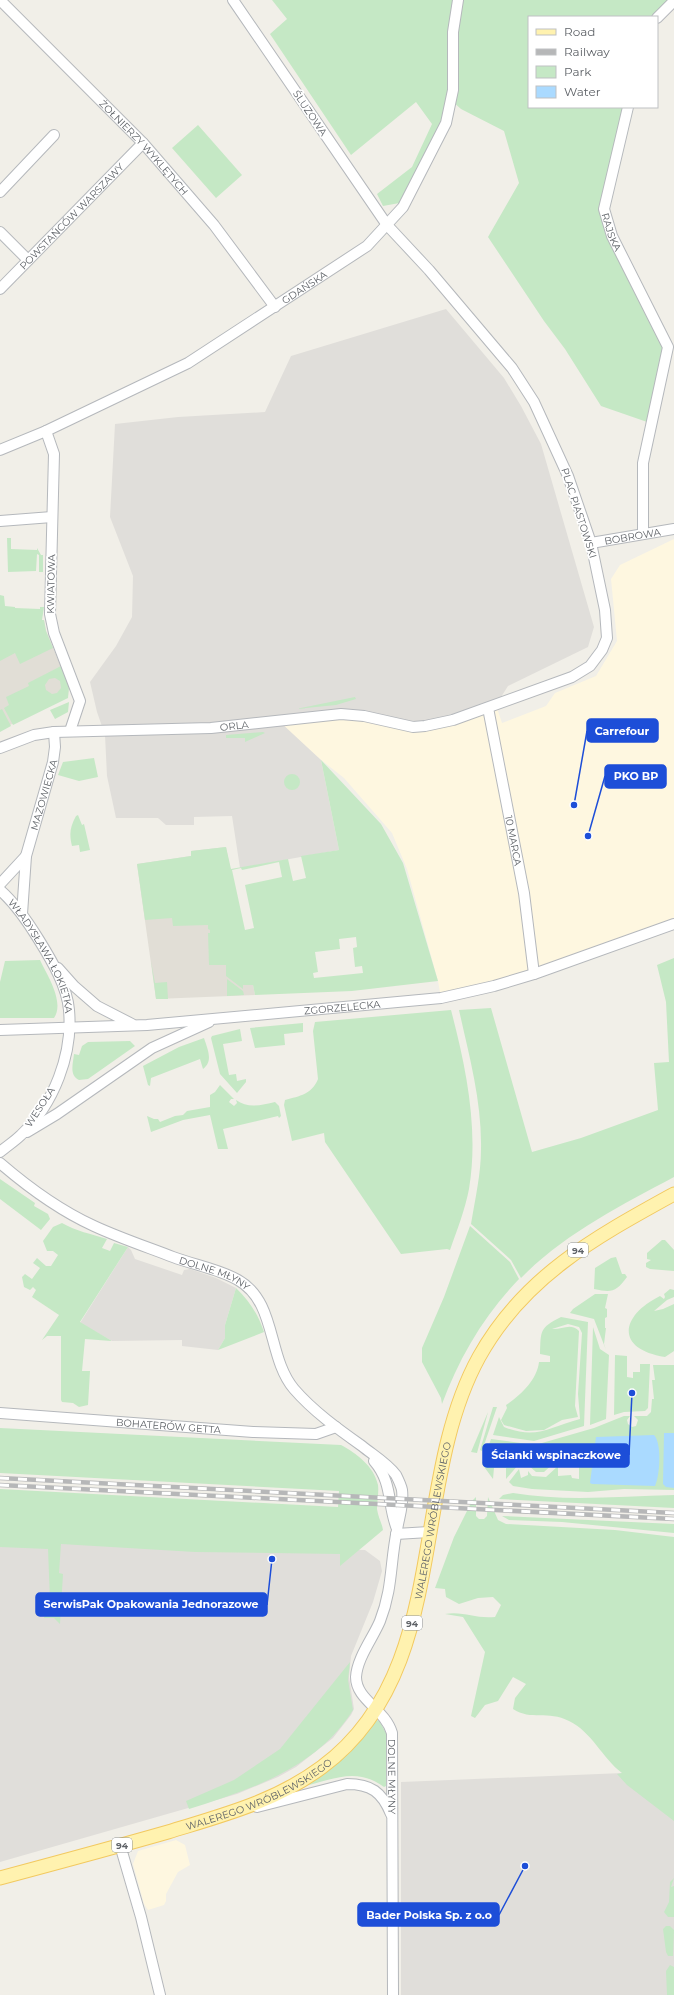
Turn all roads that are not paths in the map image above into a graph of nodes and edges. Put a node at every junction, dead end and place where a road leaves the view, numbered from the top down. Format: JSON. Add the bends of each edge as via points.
{"nodes":[{"id":1,"x":0,"y":0,"type":"edge"},
{"id":2,"x":233,"y":0,"type":"edge"},
{"id":3,"x":458,"y":0,"type":"edge"},
{"id":4,"x":674,"y":1,"type":"edge"},
{"id":5,"x":658,"y":17,"type":"edge"},
{"id":6,"x":628,"y":108,"type":"edge"},
{"id":7,"x":54,"y":135,"type":"dead end"},
{"id":8,"x":143,"y":143,"type":"junction"},
{"id":9,"x":0,"y":192,"type":"edge"},
{"id":10,"x":387,"y":225,"type":"junction"},
{"id":11,"x":0,"y":232,"type":"edge"},
{"id":12,"x":28,"y":260,"type":"junction"},
{"id":13,"x":0,"y":289,"type":"edge"},
{"id":14,"x":275,"y":307,"type":"junction"},
{"id":15,"x":671,"y":347,"type":"edge"},
{"id":16,"x":46,"y":431,"type":"junction"},
{"id":17,"x":0,"y":450,"type":"edge"},
{"id":18,"x":52,"y":517,"type":"junction"},
{"id":19,"x":0,"y":521,"type":"edge"},
{"id":20,"x":674,"y":529,"type":"edge"},
{"id":21,"x":643,"y":533,"type":"junction"},
{"id":22,"x":591,"y":543,"type":"junction"},
{"id":23,"x":488,"y":708,"type":"junction"},
{"id":24,"x":413,"y":727,"type":"joint"},
{"id":25,"x":70,"y":731,"type":"junction"},
{"id":26,"x":54,"y":732,"type":"junction"},
{"id":27,"x":0,"y":748,"type":"edge"},
{"id":28,"x":26,"y":856,"type":"junction"},
{"id":29,"x":0,"y":884,"type":"edge"},
{"id":30,"x":0,"y":890,"type":"edge"},
{"id":31,"x":22,"y":914,"type":"junction"},
{"id":32,"x":674,"y":924,"type":"edge"},
{"id":33,"x":52,"y":961,"type":"junction"},
{"id":34,"x":534,"y":974,"type":"junction"},
{"id":35,"x":216,"y":1019,"type":"junction"},
{"id":36,"x":136,"y":1025,"type":"junction"},
{"id":37,"x":68,"y":1028,"type":"junction"},
{"id":38,"x":0,"y":1030,"type":"edge"},
{"id":39,"x":22,"y":1135,"type":"junction"},
{"id":40,"x":0,"y":1152,"type":"edge"},
{"id":41,"x":0,"y":1163,"type":"edge"},
{"id":42,"x":674,"y":1194,"type":"edge"},
{"id":43,"x":0,"y":1412,"type":"edge"},
{"id":44,"x":336,"y":1426,"type":"junction"},
{"id":45,"x":396,"y":1532,"type":"junction"},
{"id":46,"x":429,"y":1532,"type":"junction"},
{"id":47,"x":376,"y":1709,"type":"junction"},
{"id":48,"x":243,"y":1810,"type":"junction"},
{"id":49,"x":392,"y":1817,"type":"junction"},
{"id":50,"x":120,"y":1845,"type":"junction"},
{"id":51,"x":0,"y":1878,"type":"edge"},
{"id":52,"x":160,"y":1995,"type":"edge"},
{"id":53,"x":393,"y":1995,"type":"edge"}],
"edges":[{"from":1,"to":8,"type":"street","name":"ŻOŁNIERZY WYKLĘTYCH"},
{"from":2,"to":10,"type":"street","name":"ŚLUZOWA"},
{"from":3,"to":10,"type":"street","name":"GDAŃSKA","via":[[453,32],[453,90],[446,123],[403,207]]},
{"from":4,"to":5,"type":"street"},
{"from":6,"to":15,"type":"street","name":"RAJSKA","via":[[604,209],[612,236]]},
{"from":7,"to":9,"type":"street"},
{"from":8,"to":12,"type":"street","name":"POWSTAŃCÓW WARSZAWY"},
{"from":8,"to":14,"type":"street","name":"ŻOŁNIERZY WYKLĘTYCH","via":[[214,225]]},
{"from":10,"to":14,"type":"street","name":"GDAŃSKA","via":[[367,246]]},
{"from":10,"to":22,"type":"street","name":"PLAC PIASTOWSKI","via":[[429,270],[512,368],[534,402],[568,476]]},
{"from":11,"to":12,"type":"street"},
{"from":12,"to":13,"type":"street","name":"POWSTAŃCÓW WARSZAWY"},
{"from":14,"to":16,"type":"street","name":"GDAŃSKA","via":[[188,363]]},
{"from":15,"to":21,"type":"street","name":"RAJSKA","via":[[643,463]]},
{"from":16,"to":17,"type":"street","name":"GDAŃSKA"},
{"from":16,"to":18,"type":"street","name":"KWIATOWA","via":[[54,454]]},
{"from":18,"to":19,"type":"street"},
{"from":18,"to":25,"type":"street","name":"KWIATOWA","via":[[51,622],[80,701]]},
{"from":20,"to":21,"type":"street","name":"BOBROWA"},
{"from":21,"to":22,"type":"street","name":"BOBROWA"},
{"from":22,"to":23,"type":"street","name":"PLAC PIASTOWSKI","via":[[607,626],[607,638],[602,650],[590,666],[572,677]]},
{"from":23,"to":24,"type":"street","name":"PLAC PIASTOWSKI","via":[[438,724]]},
{"from":23,"to":34,"type":"street","name":"10 MARCA","via":[[524,893]]},
{"from":24,"to":25,"type":"street","name":"ORLA","via":[[364,716],[341,714],[211,728]]},
{"from":25,"to":26,"type":"street","name":"ORLA"},
{"from":26,"to":27,"type":"street","name":"ORLA","via":[[34,735]]},
{"from":26,"to":28,"type":"street","name":"MAZOWIECKA","via":[[53,762]]},
{"from":28,"to":29,"type":"street","name":"MAZOWIECKA"},
{"from":28,"to":31,"type":"street","name":"MAZOWIECKA"},
{"from":30,"to":31,"type":"street","name":"WŁADYSŁAWA ŁOKIETKA"},
{"from":31,"to":33,"type":"street","name":"WŁADYSŁAWA ŁOKIETKA"},
{"from":32,"to":34,"type":"street","name":"ZGORZELECKA"},
{"from":33,"to":36,"type":"street","via":[[74,986],[97,1006]]},
{"from":33,"to":37,"type":"street","name":"WŁADYSŁAWA ŁOKIETKA","via":[[66,997],[69,1010]]},
{"from":34,"to":35,"type":"street","name":"ZGORZELECKA","via":[[441,998]]},
{"from":35,"to":36,"type":"street","name":"ZGORZELECKA"},
{"from":35,"to":39,"type":"street","via":[[148,1050],[57,1114]]},
{"from":36,"to":37,"type":"street","name":"ZGORZELECKA"},
{"from":37,"to":38,"type":"street","name":"ZGORZELECKA"},
{"from":37,"to":39,"type":"street","name":"WESOŁA","via":[[60,1076]]},
{"from":39,"to":40,"type":"street","name":"WESOŁA"},
{"from":41,"to":44,"type":"street","name":"DOLNE MŁYNY","via":[[25,1185],[83,1220],[233,1277],[251,1289],[266,1316],[286,1378],[301,1396]]},
{"from":42,"to":46,"type":"main road","name":"WALEREGO WRÓBLEWSKIEGO","number":"94","via":[[594,1239],[564,1260],[534,1286],[499,1326],[478,1358],[459,1401],[444,1454]]},
{"from":43,"to":44,"type":"street","name":"BOHATERÓW GETTA","via":[[252,1432],[316,1434]]},
{"from":44,"to":45,"type":"street","name":"DOLNE MŁYNY","via":[[364,1448],[381,1469],[390,1490]]},
{"from":45,"to":46,"type":"street"},
{"from":45,"to":47,"type":"street","name":"DOLNE MŁYNY","via":[[391,1584],[386,1603],[356,1677],[360,1691]]},
{"from":46,"to":47,"type":"main road","name":"WALEREGO WRÓBLEWSKIEGO","number":"94","via":[[408,1640]]},
{"from":47,"to":48,"type":"main road","name":"WALEREGO WRÓBLEWSKIEGO","number":"94","via":[[359,1732],[323,1767],[285,1791]]},
{"from":47,"to":49,"type":"street","name":"DOLNE MŁYNY","via":[[385,1717],[392,1733]]},
{"from":48,"to":49,"type":"street","via":[[347,1784],[361,1784],[372,1788],[381,1796]]},
{"from":48,"to":50,"type":"main road","name":"WALEREGO WRÓBLEWSKIEGO","number":"94"},
{"from":49,"to":53,"type":"street","name":"DOLNE MŁYNY"},
{"from":50,"to":51,"type":"main road","name":"WALEREGO WRÓBLEWSKIEGO","number":"94"},
{"from":50,"to":52,"type":"street"}]}
